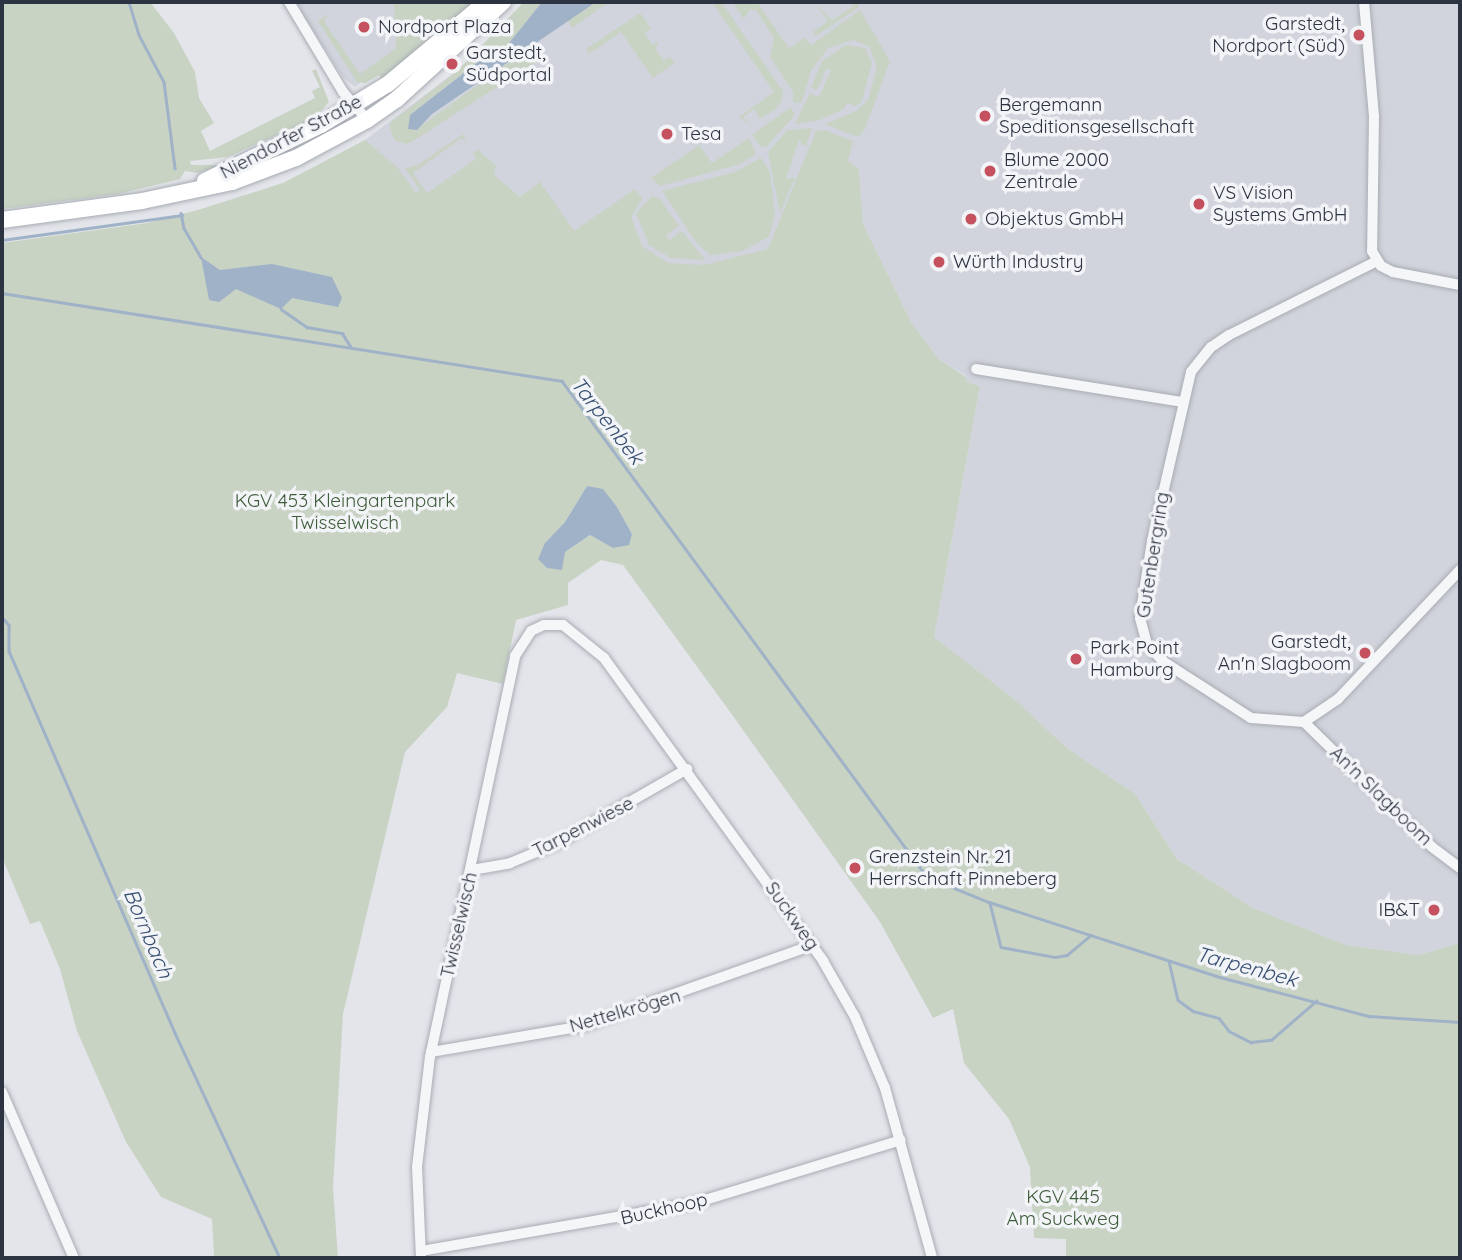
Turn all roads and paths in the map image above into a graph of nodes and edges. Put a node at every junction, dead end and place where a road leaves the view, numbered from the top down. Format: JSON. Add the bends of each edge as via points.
{"nodes":[{"id":1,"x":289,"y":2,"type":"edge"},
{"id":2,"x":486,"y":2,"type":"edge"},
{"id":3,"x":502,"y":2,"type":"edge"},
{"id":4,"x":1364,"y":2,"type":"edge"},
{"id":5,"x":354,"y":105,"type":"junction"},
{"id":6,"x":367,"y":120,"type":"junction"},
{"id":7,"x":191,"y":189,"type":"junction"},
{"id":8,"x":2,"y":220,"type":"edge"},
{"id":9,"x":1377,"y":261,"type":"junction"},
{"id":10,"x":1460,"y":285,"type":"edge"},
{"id":11,"x":976,"y":369,"type":"dead end"},
{"id":12,"x":1181,"y":402,"type":"junction"},
{"id":13,"x":1460,"y":570,"type":"edge"},
{"id":14,"x":563,"y":625,"type":"joint"},
{"id":15,"x":1304,"y":722,"type":"junction"},
{"id":16,"x":687,"y":769,"type":"junction"},
{"id":17,"x":1460,"y":868,"type":"edge"},
{"id":18,"x":472,"y":870,"type":"junction"},
{"id":19,"x":813,"y":945,"type":"junction"},
{"id":20,"x":431,"y":1052,"type":"junction"},
{"id":21,"x":2,"y":1092,"type":"edge"},
{"id":22,"x":901,"y":1140,"type":"junction"},
{"id":23,"x":421,"y":1255,"type":"edge"},
{"id":24,"x":74,"y":1258,"type":"edge"},
{"id":25,"x":932,"y":1258,"type":"edge"}],
"edges":[{"from":1,"to":5,"type":"street"},
{"from":2,"to":5,"type":"main road","name":"Niendorfer Straße","via":[[388,84]]},
{"from":3,"to":6,"type":"main road","name":"Niendorfer Straße","via":[[421,79]]},
{"from":4,"to":9,"type":"street","via":[[1374,116],[1370,237]]},
{"from":5,"to":6,"type":"street"},
{"from":5,"to":7,"type":"main road","name":"Niendorfer Straße"},
{"from":6,"to":7,"type":"main road","name":"Niendorfer Straße","via":[[257,174]]},
{"from":7,"to":8,"type":"main road","name":"Niendorfer Straße","via":[[121,205]]},
{"from":9,"to":10,"type":"street","via":[[1393,272]]},
{"from":9,"to":12,"type":"street","name":"Gutenbergring","via":[[1211,347],[1191,372]]},
{"from":11,"to":12,"type":"street"},
{"from":12,"to":15,"type":"street","name":"Gutenbergring","via":[[1140,618],[1147,644],[1164,662],[1251,718]]},
{"from":13,"to":15,"type":"street","via":[[1338,699]]},
{"from":14,"to":16,"type":"street","name":"Suckweg","via":[[604,658]]},
{"from":14,"to":18,"type":"street","name":"Twisselwisch","via":[[544,625],[531,631],[515,656]]},
{"from":15,"to":17,"type":"street","name":"An'n Slagboom","via":[[1432,847]]},
{"from":16,"to":18,"type":"street","name":"Tarpenwiese","via":[[558,843],[510,863]]},
{"from":16,"to":19,"type":"street","name":"Suckweg"},
{"from":18,"to":20,"type":"street","name":"Twisselwisch"},
{"from":19,"to":20,"type":"street","name":"Nettelkrögen","via":[[583,1026]]},
{"from":19,"to":22,"type":"street","name":"Suckweg","via":[[855,1017]]},
{"from":20,"to":23,"type":"street","name":"Twisselwisch","via":[[417,1167]]},
{"from":21,"to":24,"type":"street"},
{"from":22,"to":23,"type":"street","name":"Buckhoop","via":[[695,1203]]},
{"from":22,"to":25,"type":"street","name":"Suckweg"}]}
